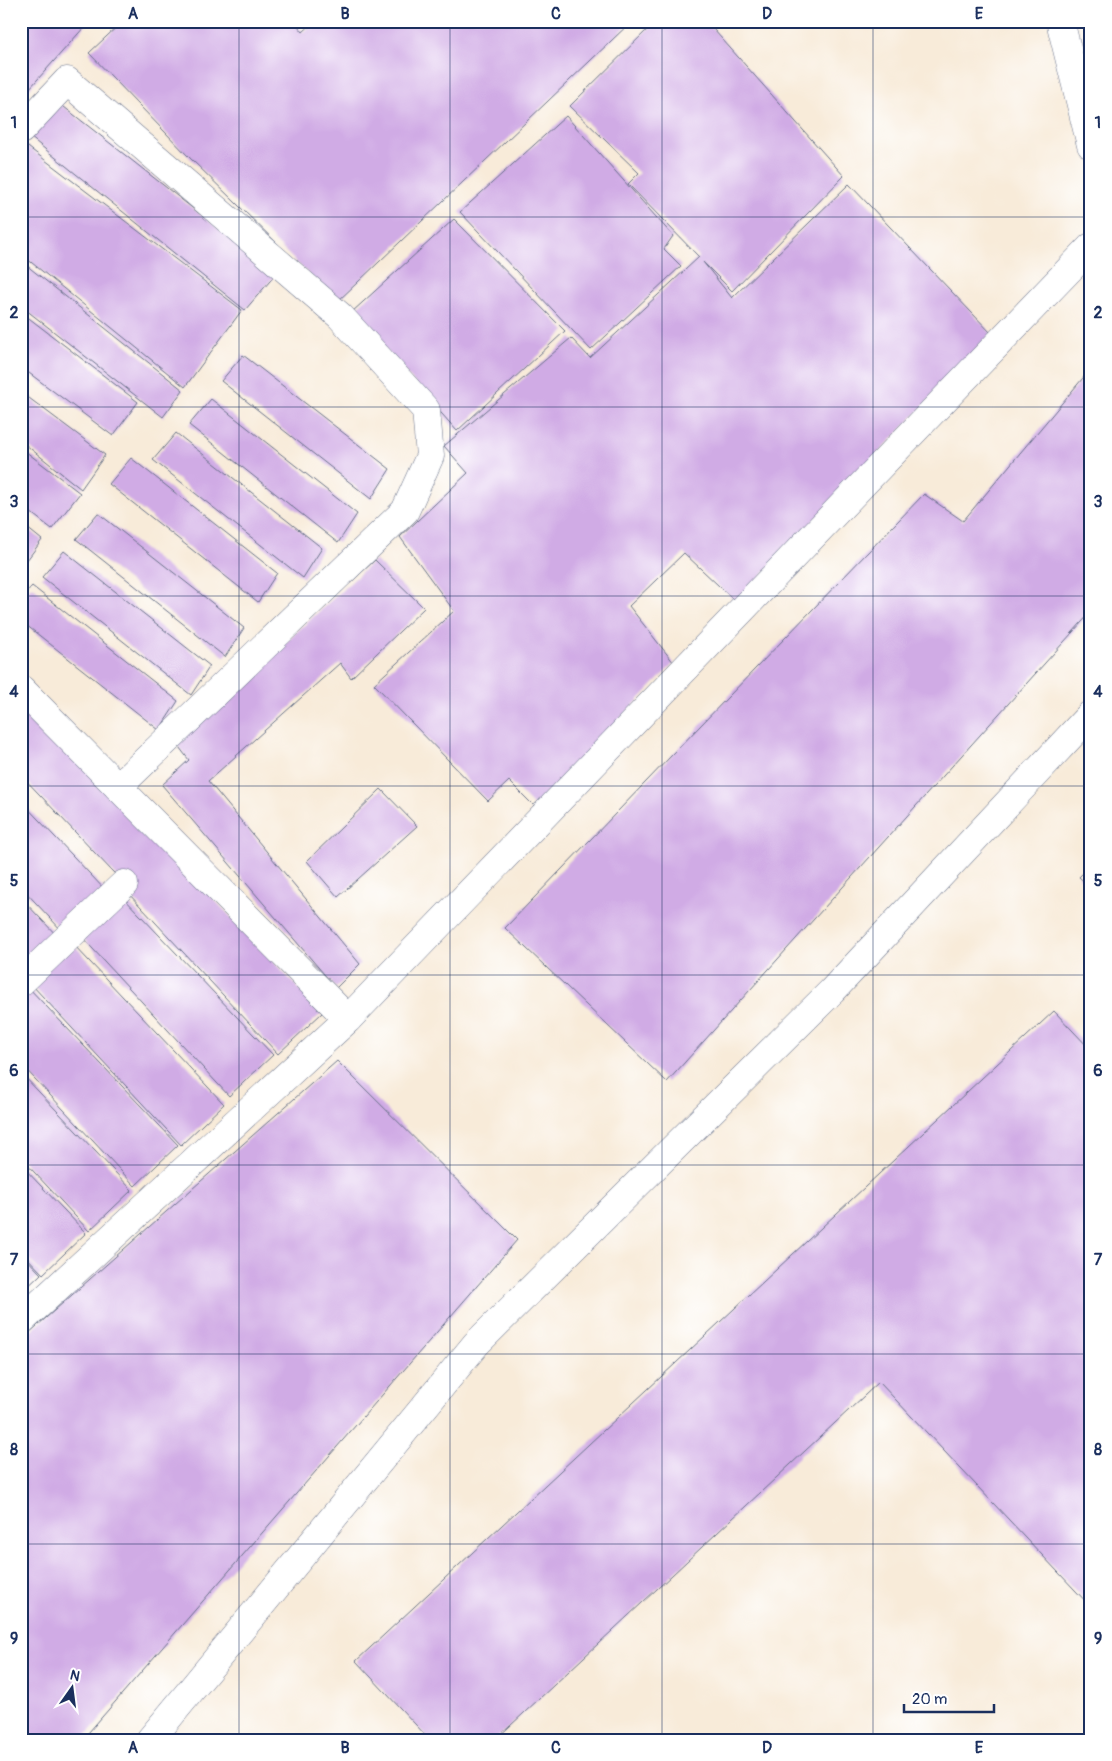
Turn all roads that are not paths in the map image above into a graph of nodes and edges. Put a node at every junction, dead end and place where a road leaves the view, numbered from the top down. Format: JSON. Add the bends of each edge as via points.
{"nodes":[{"id":1,"x":1060,"y":21,"type":"edge"},
{"id":2,"x":21,"y":130,"type":"edge"},
{"id":3,"x":1091,"y":145,"type":"edge"},
{"id":4,"x":1091,"y":247,"type":"edge"},
{"id":5,"x":21,"y":689,"type":"edge"},
{"id":6,"x":1091,"y":714,"type":"edge"},
{"id":7,"x":118,"y":787,"type":"junction"},
{"id":8,"x":124,"y":884,"type":"dead end"},
{"id":9,"x":21,"y":982,"type":"edge"},
{"id":10,"x":348,"y":1019,"type":"junction"},
{"id":11,"x":21,"y":1321,"type":"edge"},
{"id":12,"x":150,"y":1740,"type":"edge"}],
"edges":[{"from":1,"to":3,"type":"street"},
{"from":2,"to":7,"type":"street","via":[[67,81],[340,316],[426,410],[430,456],[405,511]]},
{"from":4,"to":10,"type":"street"},
{"from":5,"to":7,"type":"street"},
{"from":6,"to":12,"type":"street","via":[[832,991],[476,1344]]},
{"from":7,"to":10,"type":"street"},
{"from":8,"to":9,"type":"street"},
{"from":10,"to":11,"type":"street"}]}
